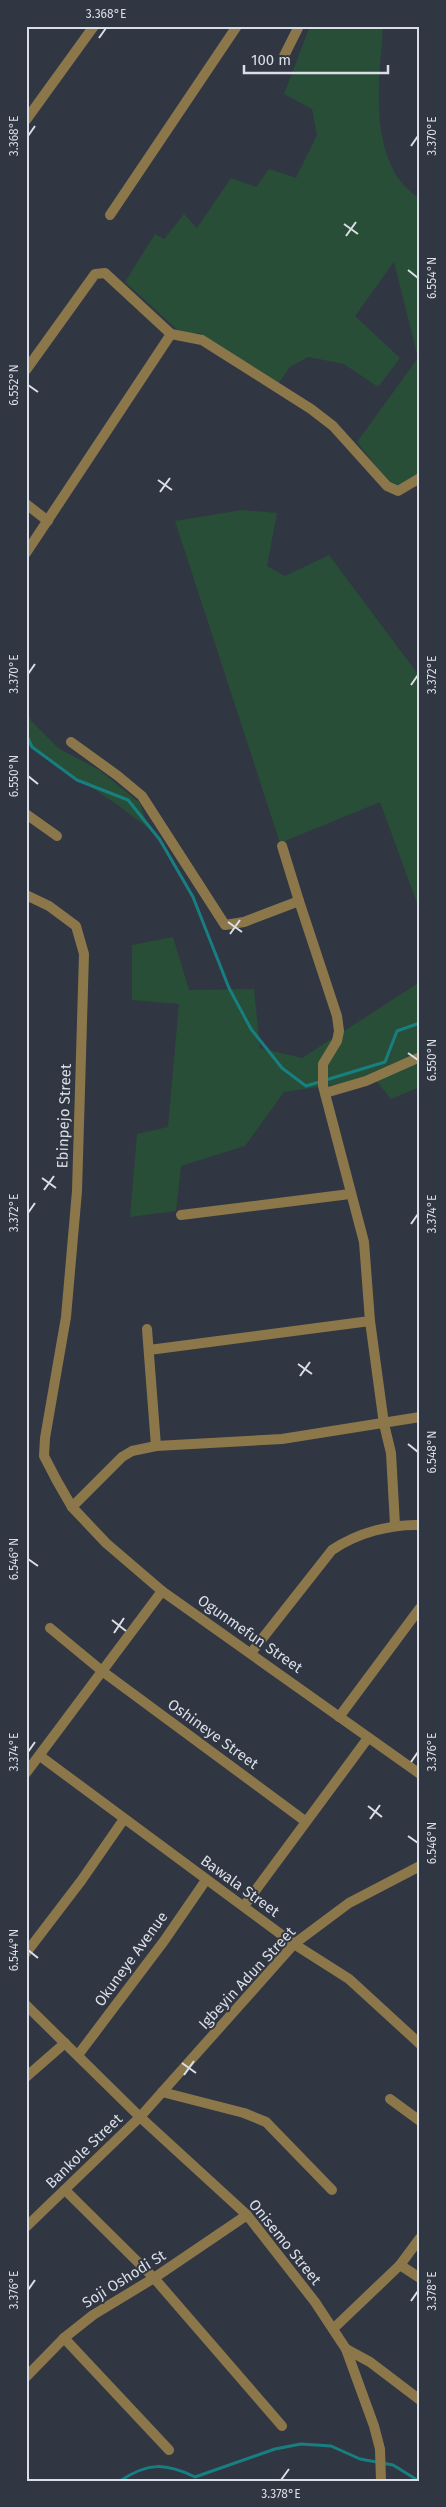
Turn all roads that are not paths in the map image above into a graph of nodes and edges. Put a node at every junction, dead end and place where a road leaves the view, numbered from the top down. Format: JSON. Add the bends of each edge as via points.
{"nodes":[{"id":1,"x":237,"y":26,"type":"edge"},
{"id":2,"x":299,"y":26,"type":"edge"},
{"id":3,"x":90,"y":28,"type":"edge"},
{"id":4,"x":284,"y":56,"type":"dead end"},
{"id":5,"x":26,"y":120,"type":"edge"},
{"id":6,"x":110,"y":215,"type":"dead end"},
{"id":7,"x":171,"y":334,"type":"junction"},
{"id":8,"x":26,"y":370,"type":"edge"},
{"id":9,"x":420,"y":478,"type":"edge"},
{"id":10,"x":26,"y":504,"type":"edge"},
{"id":11,"x":48,"y":522,"type":"junction"},
{"id":12,"x":26,"y":553,"type":"edge"},
{"id":13,"x":71,"y":742,"type":"dead end"},
{"id":14,"x":26,"y":814,"type":"edge"},
{"id":15,"x":57,"y":836,"type":"dead end"},
{"id":16,"x":282,"y":846,"type":"dead end"},
{"id":17,"x":26,"y":895,"type":"edge"},
{"id":18,"x":300,"y":901,"type":"junction"},
{"id":19,"x":420,"y":1057,"type":"edge"},
{"id":20,"x":324,"y":1090,"type":"junction"},
{"id":21,"x":350,"y":1194,"type":"junction"},
{"id":22,"x":181,"y":1215,"type":"dead end"},
{"id":23,"x":370,"y":1321,"type":"junction"},
{"id":24,"x":147,"y":1329,"type":"dead end"},
{"id":25,"x":149,"y":1350,"type":"junction"},
{"id":26,"x":420,"y":1417,"type":"edge"},
{"id":27,"x":384,"y":1424,"type":"junction"},
{"id":28,"x":156,"y":1446,"type":"junction"},
{"id":29,"x":72,"y":1507,"type":"junction"},
{"id":30,"x":395,"y":1525,"type":"junction"},
{"id":31,"x":420,"y":1525,"type":"edge"},
{"id":32,"x":162,"y":1591,"type":"junction"},
{"id":33,"x":420,"y":1608,"type":"edge"},
{"id":34,"x":50,"y":1628,"type":"dead end"},
{"id":35,"x":251,"y":1653,"type":"junction"},
{"id":36,"x":102,"y":1671,"type":"junction"},
{"id":37,"x":339,"y":1717,"type":"junction"},
{"id":38,"x":368,"y":1738,"type":"junction"},
{"id":39,"x":40,"y":1756,"type":"junction"},
{"id":40,"x":26,"y":1773,"type":"edge"},
{"id":41,"x":420,"y":1774,"type":"edge"},
{"id":42,"x":124,"y":1819,"type":"junction"},
{"id":43,"x":305,"y":1821,"type":"junction"},
{"id":44,"x":420,"y":1866,"type":"edge"},
{"id":45,"x":206,"y":1880,"type":"junction"},
{"id":46,"x":244,"y":1906,"type":"junction"},
{"id":47,"x":294,"y":1944,"type":"junction"},
{"id":48,"x":26,"y":1952,"type":"edge"},
{"id":49,"x":26,"y":2005,"type":"edge"},
{"id":50,"x":419,"y":2041,"type":"edge"},
{"id":51,"x":65,"y":2043,"type":"junction"},
{"id":52,"x":78,"y":2055,"type":"junction"},
{"id":53,"x":26,"y":2077,"type":"edge"},
{"id":54,"x":162,"y":2092,"type":"junction"},
{"id":55,"x":390,"y":2099,"type":"dead end"},
{"id":56,"x":140,"y":2117,"type":"junction"},
{"id":57,"x":420,"y":2121,"type":"edge"},
{"id":58,"x":65,"y":2190,"type":"junction"},
{"id":59,"x":332,"y":2190,"type":"dead end"},
{"id":60,"x":247,"y":2215,"type":"junction"},
{"id":61,"x":26,"y":2227,"type":"edge"},
{"id":62,"x":420,"y":2238,"type":"edge"},
{"id":63,"x":400,"y":2264,"type":"junction"},
{"id":64,"x":154,"y":2278,"type":"junction"},
{"id":65,"x":420,"y":2278,"type":"edge"},
{"id":66,"x":333,"y":2329,"type":"junction"},
{"id":67,"x":64,"y":2338,"type":"junction"},
{"id":68,"x":346,"y":2349,"type":"junction"},
{"id":69,"x":26,"y":2378,"type":"edge"},
{"id":70,"x":420,"y":2400,"type":"edge"},
{"id":71,"x":282,"y":2426,"type":"dead end"},
{"id":72,"x":169,"y":2450,"type":"dead end"},
{"id":73,"x":381,"y":2481,"type":"edge"}],
"edges":[{"from":1,"to":6,"type":"street"},
{"from":2,"to":4,"type":"street"},
{"from":3,"to":5,"type":"street"},
{"from":7,"to":8,"type":"street","via":[[105,273],[95,274]]},
{"from":7,"to":9,"type":"street","via":[[202,340],[311,409],[333,426],[386,486],[398,491]]},
{"from":7,"to":11,"type":"street"},
{"from":10,"to":11,"type":"street"},
{"from":11,"to":12,"type":"street"},
{"from":13,"to":18,"type":"street","via":[[142,796],[224,925],[244,922]]},
{"from":14,"to":15,"type":"street"},
{"from":16,"to":18,"type":"street"},
{"from":17,"to":29,"type":"street","name":"Ebinpejo Street","via":[[49,906],[76,926],[84,954],[77,1191],[66,1317],[44,1456]]},
{"from":18,"to":20,"type":"street","via":[[339,1031],[337,1041],[323,1064]]},
{"from":19,"to":20,"type":"street","via":[[366,1080]]},
{"from":20,"to":21,"type":"street"},
{"from":21,"to":22,"type":"street"},
{"from":21,"to":23,"type":"street","via":[[364,1242]]},
{"from":23,"to":25,"type":"street"},
{"from":23,"to":27,"type":"street"},
{"from":24,"to":25,"type":"street"},
{"from":25,"to":28,"type":"street"},
{"from":26,"to":27,"type":"street"},
{"from":27,"to":28,"type":"street","via":[[282,1439]]},
{"from":27,"to":30,"type":"street","via":[[392,1453]]},
{"from":28,"to":29,"type":"street","via":[[132,1451],[122,1458]]},
{"from":29,"to":32,"type":"street","name":"Ogunmefun Street","via":[[106,1543]]},
{"from":30,"to":31,"type":"street"},
{"from":30,"to":35,"type":"street","via":[[345,1542],[332,1550]]},
{"from":32,"to":35,"type":"street","name":"Ogunmefun Street"},
{"from":32,"to":36,"type":"street"},
{"from":33,"to":37,"type":"street"},
{"from":34,"to":36,"type":"street","name":"Oshineye Street"},
{"from":35,"to":37,"type":"street","name":"Ogunmefun Street"},
{"from":36,"to":39,"type":"street"},
{"from":36,"to":43,"type":"street","name":"Oshineye Street"},
{"from":37,"to":38,"type":"street","name":"Ogunmefun Street"},
{"from":38,"to":41,"type":"street","name":"Ogunmefun Street"},
{"from":38,"to":43,"type":"street"},
{"from":39,"to":40,"type":"street"},
{"from":39,"to":42,"type":"street","name":"Bawala Street"},
{"from":42,"to":45,"type":"street","name":"Bawala Street"},
{"from":42,"to":48,"type":"street"},
{"from":43,"to":46,"type":"street"},
{"from":44,"to":47,"type":"street","name":"Igbeyin Adun Street","via":[[349,1903]]},
{"from":45,"to":46,"type":"street","name":"Bawala Street"},
{"from":45,"to":52,"type":"street","name":"Okuneye Avenue"},
{"from":46,"to":47,"type":"street","name":"Bawala Street"},
{"from":47,"to":50,"type":"street","name":"Bawala Street","via":[[349,1979]]},
{"from":47,"to":54,"type":"street","name":"Igbeyin Adun Street"},
{"from":49,"to":51,"type":"street","name":"Onisemo Street"},
{"from":51,"to":52,"type":"street","name":"Onisemo Street"},
{"from":51,"to":53,"type":"street"},
{"from":52,"to":56,"type":"street","name":"Onisemo Street"},
{"from":54,"to":56,"type":"street","name":"Igbeyin Adun Street"},
{"from":54,"to":59,"type":"street","via":[[244,2113],[266,2122]]},
{"from":55,"to":57,"type":"street"},
{"from":56,"to":58,"type":"street","name":"Bankole Street"},
{"from":56,"to":60,"type":"street","name":"Onisemo Street"},
{"from":58,"to":61,"type":"street","name":"Bankole Street"},
{"from":58,"to":64,"type":"street"},
{"from":60,"to":64,"type":"street","name":"Soji Oshodi St"},
{"from":60,"to":66,"type":"street","name":"Onisemo Street"},
{"from":62,"to":63,"type":"street"},
{"from":63,"to":65,"type":"street"},
{"from":63,"to":66,"type":"street"},
{"from":64,"to":67,"type":"street","name":"Soji Oshodi St","via":[[93,2315]]},
{"from":64,"to":71,"type":"street"},
{"from":66,"to":68,"type":"street","name":"Onisemo Street"},
{"from":67,"to":69,"type":"street","name":"Soji Oshodi St"},
{"from":67,"to":72,"type":"street"},
{"from":68,"to":70,"type":"street","via":[[370,2362]]},
{"from":68,"to":73,"type":"street","name":"Onisemo Street","via":[[374,2426],[380,2449]]}]}
